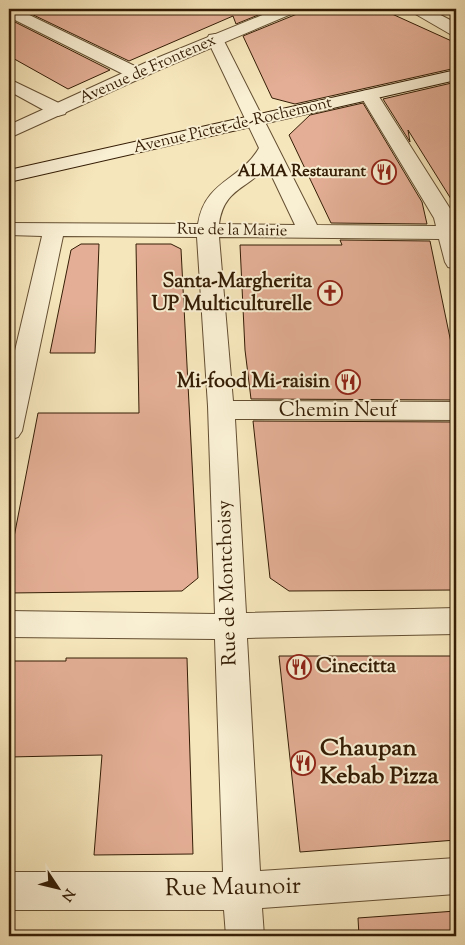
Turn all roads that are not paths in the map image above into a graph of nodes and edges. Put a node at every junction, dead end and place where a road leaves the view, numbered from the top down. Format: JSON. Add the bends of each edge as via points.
{"nodes":[{"id":1,"x":290,"y":9,"type":"edge"},
{"id":2,"x":418,"y":9,"type":"edge"},
{"id":3,"x":9,"y":11,"type":"edge"},
{"id":4,"x":456,"y":30,"type":"edge"},
{"id":5,"x":215,"y":39,"type":"junction"},
{"id":6,"x":136,"y":74,"type":"junction"},
{"id":7,"x":456,"y":75,"type":"edge"},
{"id":8,"x":9,"y":84,"type":"edge"},
{"id":9,"x":369,"y":95,"type":"junction"},
{"id":10,"x":58,"y":110,"type":"junction"},
{"id":11,"x":255,"y":121,"type":"junction"},
{"id":12,"x":9,"y":132,"type":"edge"},
{"id":13,"x":268,"y":148,"type":"junction"},
{"id":14,"x":9,"y":176,"type":"edge"},
{"id":15,"x":9,"y":229,"type":"edge"},
{"id":16,"x":54,"y":229,"type":"junction"},
{"id":17,"x":207,"y":230,"type":"junction"},
{"id":18,"x":308,"y":231,"type":"junction"},
{"id":19,"x":453,"y":232,"type":"edge"},
{"id":20,"x":456,"y":262,"type":"edge"},
{"id":21,"x":220,"y":410,"type":"junction"},
{"id":22,"x":456,"y":411,"type":"edge"},
{"id":23,"x":9,"y":431,"type":"edge"},
{"id":24,"x":456,"y":621,"type":"edge"},
{"id":25,"x":9,"y":624,"type":"edge"},
{"id":26,"x":231,"y":626,"type":"junction"},
{"id":27,"x":456,"y":876,"type":"edge"},
{"id":28,"x":9,"y":891,"type":"edge"},
{"id":29,"x":242,"y":891,"type":"junction"},
{"id":30,"x":245,"y":936,"type":"edge"}],
"edges":[{"from":1,"to":5,"type":"street","name":"Avenue de Frontenex"},
{"from":2,"to":4,"type":"street"},
{"from":3,"to":6,"type":"street"},
{"from":5,"to":6,"type":"street","name":"Avenue de Frontenex"},
{"from":5,"to":11,"type":"street"},
{"from":6,"to":10,"type":"street","name":"Avenue de Frontenex"},
{"from":7,"to":9,"type":"street","name":"Avenue Pictet-de-Rochemont"},
{"from":8,"to":10,"type":"street"},
{"from":9,"to":11,"type":"street","name":"Avenue Pictet-de-Rochemont"},
{"from":9,"to":19,"type":"street"},
{"from":10,"to":12,"type":"street","name":"Avenue de Frontenex"},
{"from":11,"to":13,"type":"street"},
{"from":11,"to":14,"type":"street","name":"Avenue Pictet-de-Rochemont"},
{"from":13,"to":17,"type":"street","name":"Rue de Montchoisy","via":[[261,162],[220,195],[212,208]]},
{"from":13,"to":18,"type":"street"},
{"from":15,"to":16,"type":"street","name":"Rue de la Mairie"},
{"from":16,"to":17,"type":"street","name":"Rue de la Mairie"},
{"from":16,"to":23,"type":"street"},
{"from":17,"to":18,"type":"street","name":"Rue de la Mairie"},
{"from":17,"to":21,"type":"street","name":"Rue de Montchoisy"},
{"from":18,"to":19,"type":"street","name":"Rue de la Mairie"},
{"from":19,"to":20,"type":"street"},
{"from":21,"to":22,"type":"street","name":"Chemin Neuf"},
{"from":21,"to":26,"type":"street","name":"Rue de Montchoisy"},
{"from":24,"to":26,"type":"street"},
{"from":25,"to":26,"type":"street"},
{"from":26,"to":29,"type":"street","name":"Rue de Montchoisy"},
{"from":27,"to":29,"type":"street","name":"Rue Maunoir"},
{"from":28,"to":29,"type":"street","name":"Rue Maunoir"},
{"from":29,"to":30,"type":"street","name":"Rue de Montchoisy"}]}
